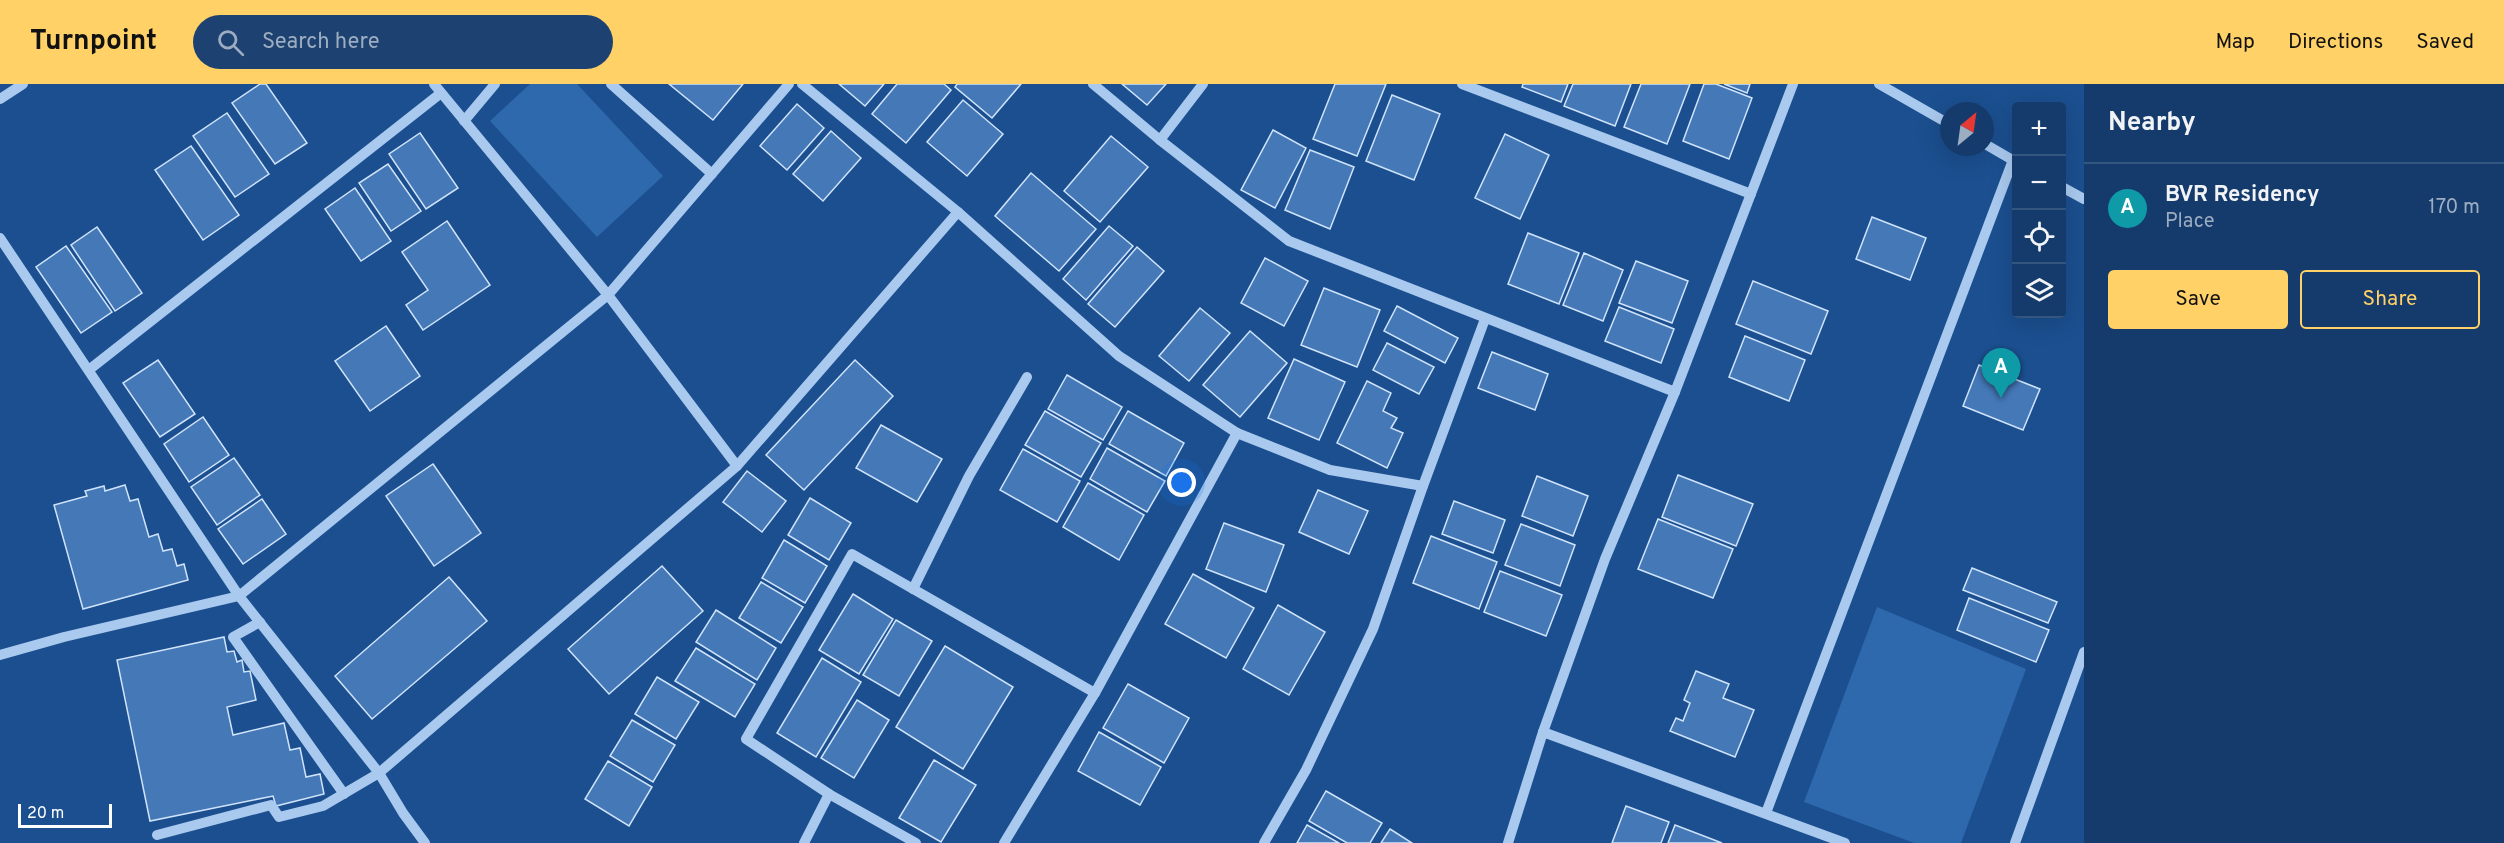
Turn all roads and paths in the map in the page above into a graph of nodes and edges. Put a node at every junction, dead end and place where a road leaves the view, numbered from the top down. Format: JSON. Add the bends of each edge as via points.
{"nodes":[{"id":1,"x":23,"y":84,"type":"edge"},
{"id":2,"x":495,"y":84,"type":"edge"},
{"id":3,"x":611,"y":84,"type":"edge"},
{"id":4,"x":789,"y":84,"type":"edge"},
{"id":5,"x":802,"y":84,"type":"edge"},
{"id":6,"x":1093,"y":84,"type":"edge"},
{"id":7,"x":1203,"y":84,"type":"edge"},
{"id":8,"x":1462,"y":84,"type":"edge"},
{"id":9,"x":1792,"y":84,"type":"edge"},
{"id":10,"x":1879,"y":84,"type":"edge"},
{"id":11,"x":437,"y":88,"type":"edge"},
{"id":12,"x":0,"y":99,"type":"edge"},
{"id":13,"x":1940,"y":119,"type":"edge"},
{"id":14,"x":464,"y":121,"type":"junction"},
{"id":15,"x":1160,"y":140,"type":"junction"},
{"id":16,"x":1994,"y":149,"type":"edge"},
{"id":17,"x":2012,"y":159,"type":"edge"},
{"id":18,"x":2012,"y":169,"type":"edge"},
{"id":19,"x":712,"y":174,"type":"junction"},
{"id":20,"x":2066,"y":190,"type":"edge"},
{"id":21,"x":1751,"y":194,"type":"junction"},
{"id":22,"x":2084,"y":199,"type":"edge"},
{"id":23,"x":958,"y":212,"type":"junction"},
{"id":24,"x":0,"y":238,"type":"edge"},
{"id":25,"x":608,"y":295,"type":"junction"},
{"id":26,"x":1485,"y":319,"type":"junction"},
{"id":27,"x":90,"y":369,"type":"junction"},
{"id":28,"x":1027,"y":376,"type":"dead end"},
{"id":29,"x":1675,"y":392,"type":"junction"},
{"id":30,"x":1237,"y":433,"type":"junction"},
{"id":31,"x":737,"y":466,"type":"junction"},
{"id":32,"x":1423,"y":486,"type":"junction"},
{"id":33,"x":913,"y":589,"type":"junction"},
{"id":34,"x":239,"y":596,"type":"junction"},
{"id":35,"x":260,"y":622,"type":"junction"},
{"id":36,"x":2084,"y":652,"type":"edge"},
{"id":37,"x":0,"y":655,"type":"edge"},
{"id":38,"x":1095,"y":693,"type":"junction"},
{"id":39,"x":1543,"y":732,"type":"junction"},
{"id":40,"x":380,"y":773,"type":"junction"},
{"id":41,"x":344,"y":794,"type":"junction"},
{"id":42,"x":829,"y":794,"type":"junction"},
{"id":43,"x":1766,"y":813,"type":"junction"},
{"id":44,"x":158,"y":835,"type":"dead end"},
{"id":45,"x":424,"y":843,"type":"edge"},
{"id":46,"x":804,"y":843,"type":"edge"},
{"id":47,"x":916,"y":843,"type":"edge"},
{"id":48,"x":1004,"y":843,"type":"edge"},
{"id":49,"x":1264,"y":843,"type":"edge"},
{"id":50,"x":1508,"y":843,"type":"edge"},
{"id":51,"x":1845,"y":843,"type":"edge"},
{"id":52,"x":2015,"y":843,"type":"edge"}],
"edges":[{"from":1,"to":12,"type":"street"},
{"from":2,"to":14,"type":"street"},
{"from":3,"to":19,"type":"street"},
{"from":4,"to":19,"type":"street"},
{"from":5,"to":23,"type":"street"},
{"from":6,"to":15,"type":"street"},
{"from":7,"to":15,"type":"street"},
{"from":8,"to":21,"type":"street"},
{"from":9,"to":21,"type":"street"},
{"from":10,"to":13,"type":"street"},
{"from":11,"to":14,"type":"street"},
{"from":11,"to":27,"type":"street"},
{"from":14,"to":25,"type":"street"},
{"from":15,"to":26,"type":"street","via":[[1289,242]]},
{"from":16,"to":17,"type":"street"},
{"from":18,"to":43,"type":"street"},
{"from":19,"to":25,"type":"street"},
{"from":20,"to":22,"type":"street"},
{"from":21,"to":29,"type":"street"},
{"from":23,"to":30,"type":"street","via":[[1119,356]]},
{"from":23,"to":31,"type":"street"},
{"from":24,"to":27,"type":"street"},
{"from":25,"to":31,"type":"street"},
{"from":25,"to":34,"type":"street"},
{"from":26,"to":29,"type":"street"},
{"from":26,"to":32,"type":"street"},
{"from":27,"to":34,"type":"street"},
{"from":28,"to":33,"type":"street","via":[[969,476]]},
{"from":29,"to":39,"type":"street","via":[[1605,559]]},
{"from":30,"to":32,"type":"street","via":[[1330,470]]},
{"from":30,"to":38,"type":"street"},
{"from":31,"to":40,"type":"street"},
{"from":32,"to":49,"type":"street","via":[[1373,629],[1306,770]]},
{"from":33,"to":38,"type":"street"},
{"from":33,"to":42,"type":"street","via":[[852,554],[746,739]]},
{"from":34,"to":35,"type":"street"},
{"from":34,"to":37,"type":"street"},
{"from":35,"to":40,"type":"street"},
{"from":35,"to":41,"type":"street","via":[[233,637]]},
{"from":36,"to":52,"type":"street"},
{"from":38,"to":48,"type":"street"},
{"from":39,"to":43,"type":"street"},
{"from":39,"to":50,"type":"street"},
{"from":40,"to":41,"type":"street"},
{"from":40,"to":45,"type":"street"},
{"from":41,"to":44,"type":"street","via":[[323,806],[279,817],[271,805]]},
{"from":42,"to":46,"type":"street"},
{"from":42,"to":47,"type":"street"},
{"from":43,"to":51,"type":"street"}]}
